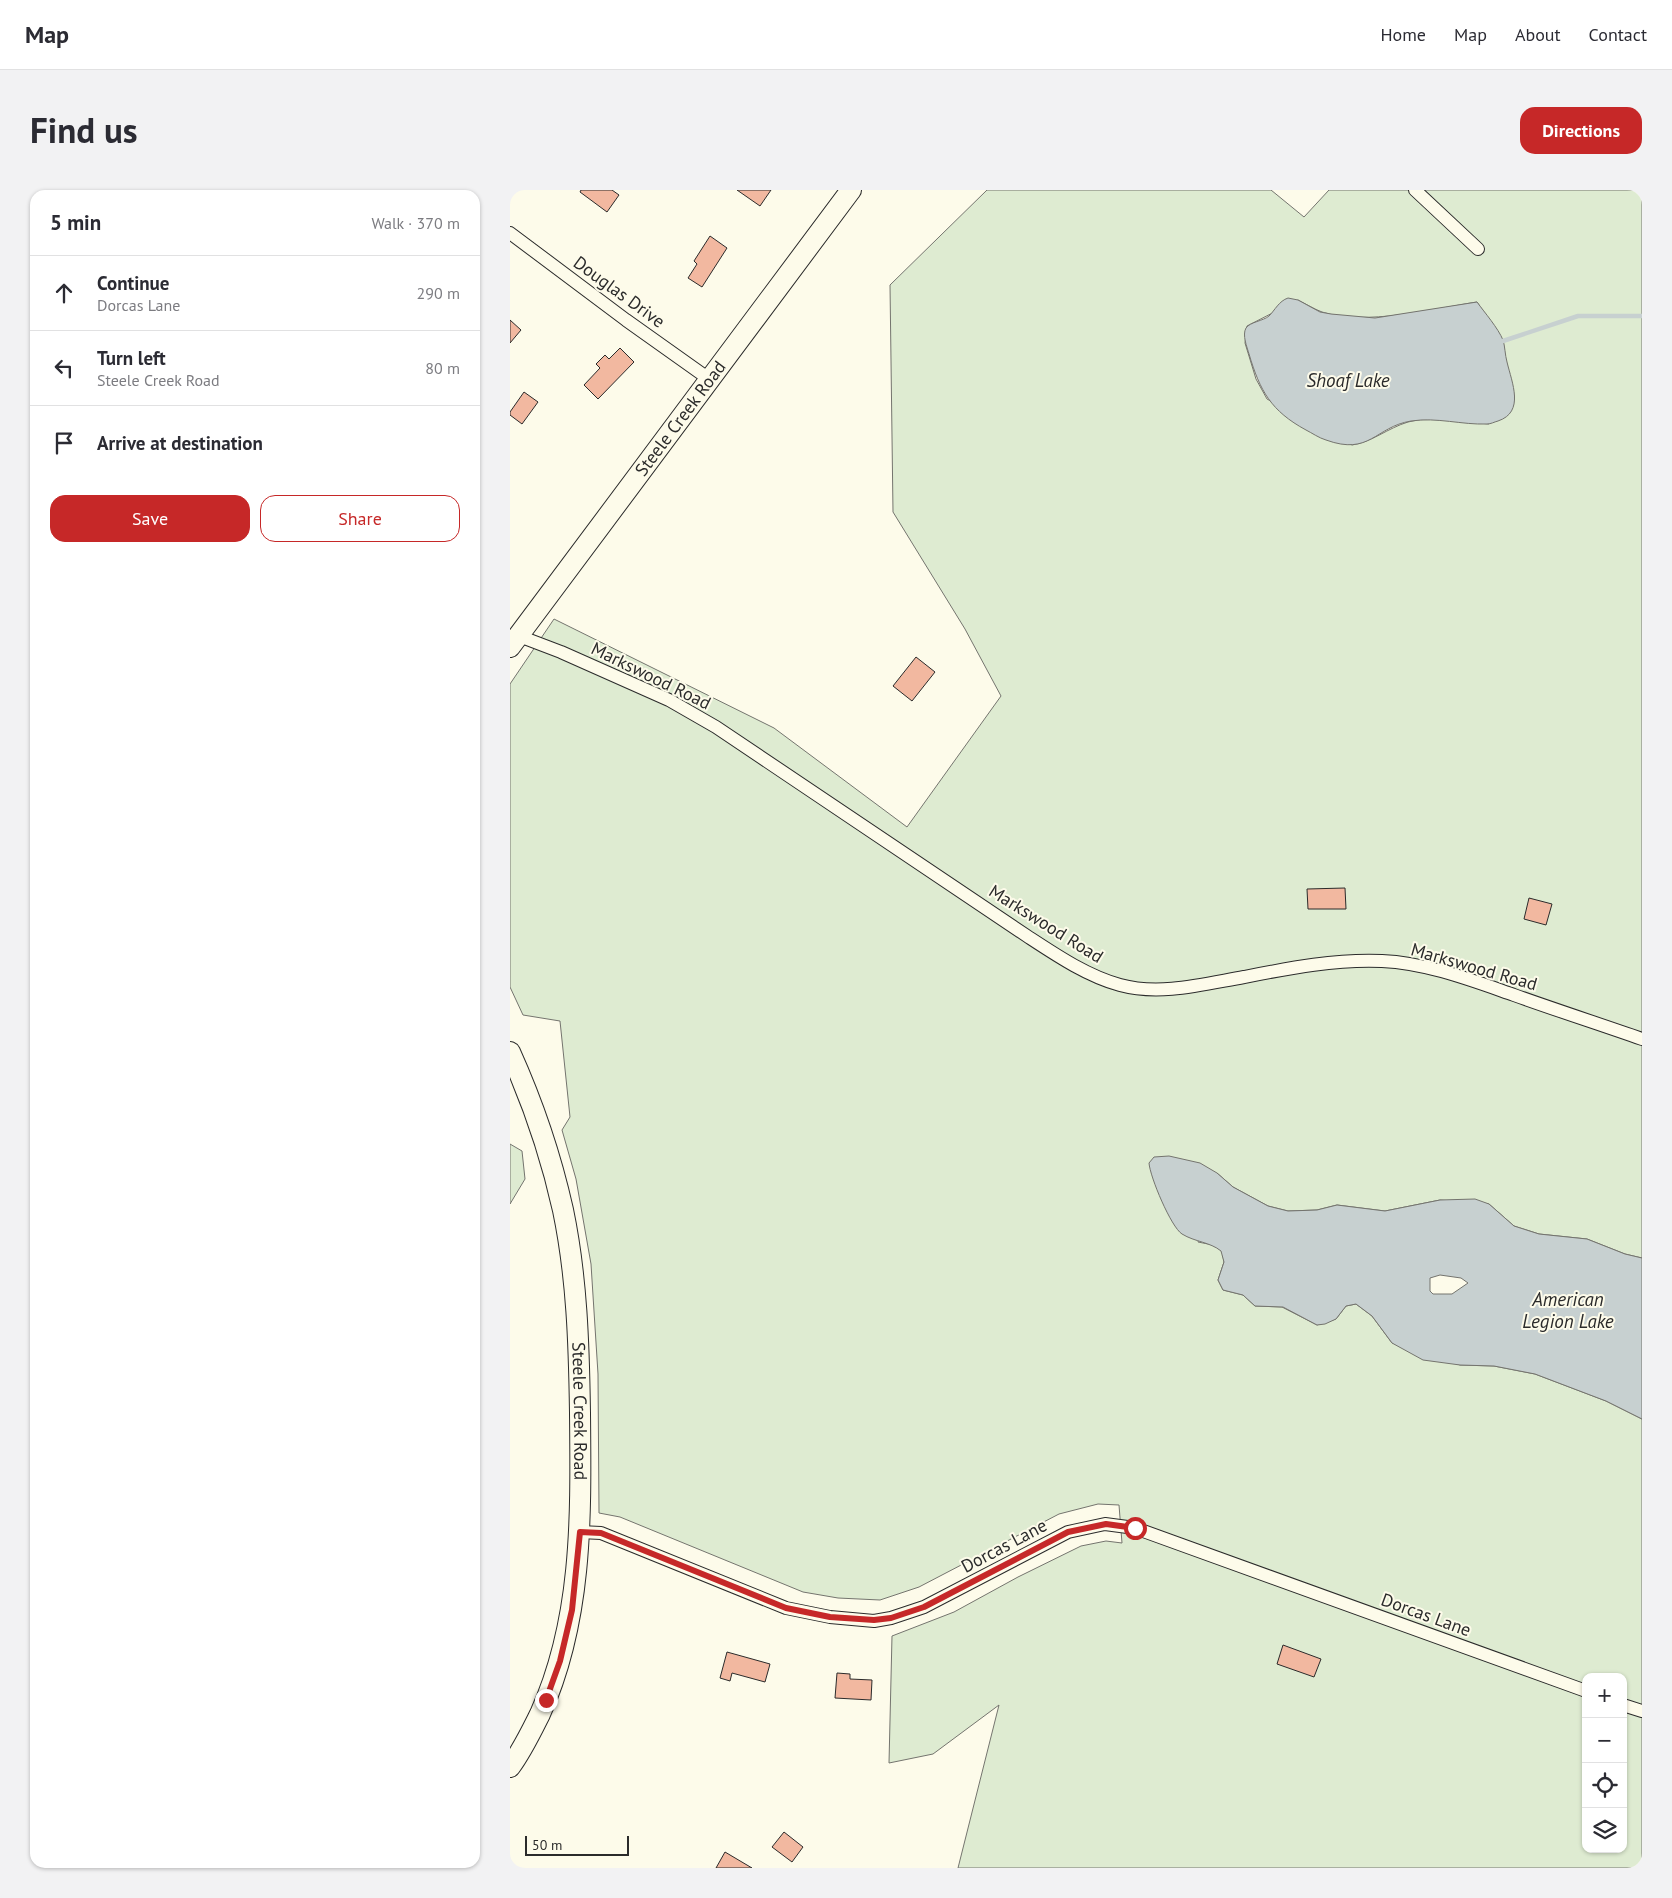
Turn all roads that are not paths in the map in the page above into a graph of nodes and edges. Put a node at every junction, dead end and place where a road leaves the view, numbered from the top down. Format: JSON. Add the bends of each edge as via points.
{"nodes":[{"id":1,"x":851,"y":190,"type":"edge"},
{"id":2,"x":1415,"y":190,"type":"edge"},
{"id":3,"x":510,"y":233,"type":"edge"},
{"id":4,"x":1478,"y":249,"type":"dead end"},
{"id":5,"x":709,"y":379,"type":"junction"},
{"id":6,"x":514,"y":641,"type":"edge"},
{"id":7,"x":1642,"y":1039,"type":"edge"},
{"id":8,"x":510,"y":1052,"type":"edge"},
{"id":9,"x":580,"y":1532,"type":"junction"},
{"id":10,"x":1582,"y":1690,"type":"edge"},
{"id":11,"x":1627,"y":1706,"type":"edge"},
{"id":12,"x":1642,"y":1711,"type":"edge"},
{"id":13,"x":510,"y":1767,"type":"edge"}],
"edges":[{"from":1,"to":5,"type":"main road","name":"Steele Creek Road"},
{"from":2,"to":4,"type":"street"},
{"from":3,"to":5,"type":"street","name":"Douglas Drive"},
{"from":5,"to":6,"type":"main road","name":"Steele Creek Road"},
{"from":6,"to":7,"type":"street","name":"Markswood Road","via":[[561,652],[669,700],[780,768],[1049,950],[1121,985],[1145,989],[1172,988],[1322,964],[1408,964],[1444,972]]},
{"from":8,"to":9,"type":"main road","name":"Steele Creek Road","via":[[544,1137],[563,1212],[572,1268],[579,1371]]},
{"from":9,"to":10,"type":"street","name":"Dorcas Lane","via":[[601,1533],[786,1608],[830,1617],[874,1620],[924,1607],[1068,1532],[1106,1524],[1135,1528]]},
{"from":9,"to":13,"type":"main road","name":"Steele Creek Road","via":[[572,1610],[560,1661],[532,1732]]},
{"from":11,"to":12,"type":"street"}]}
